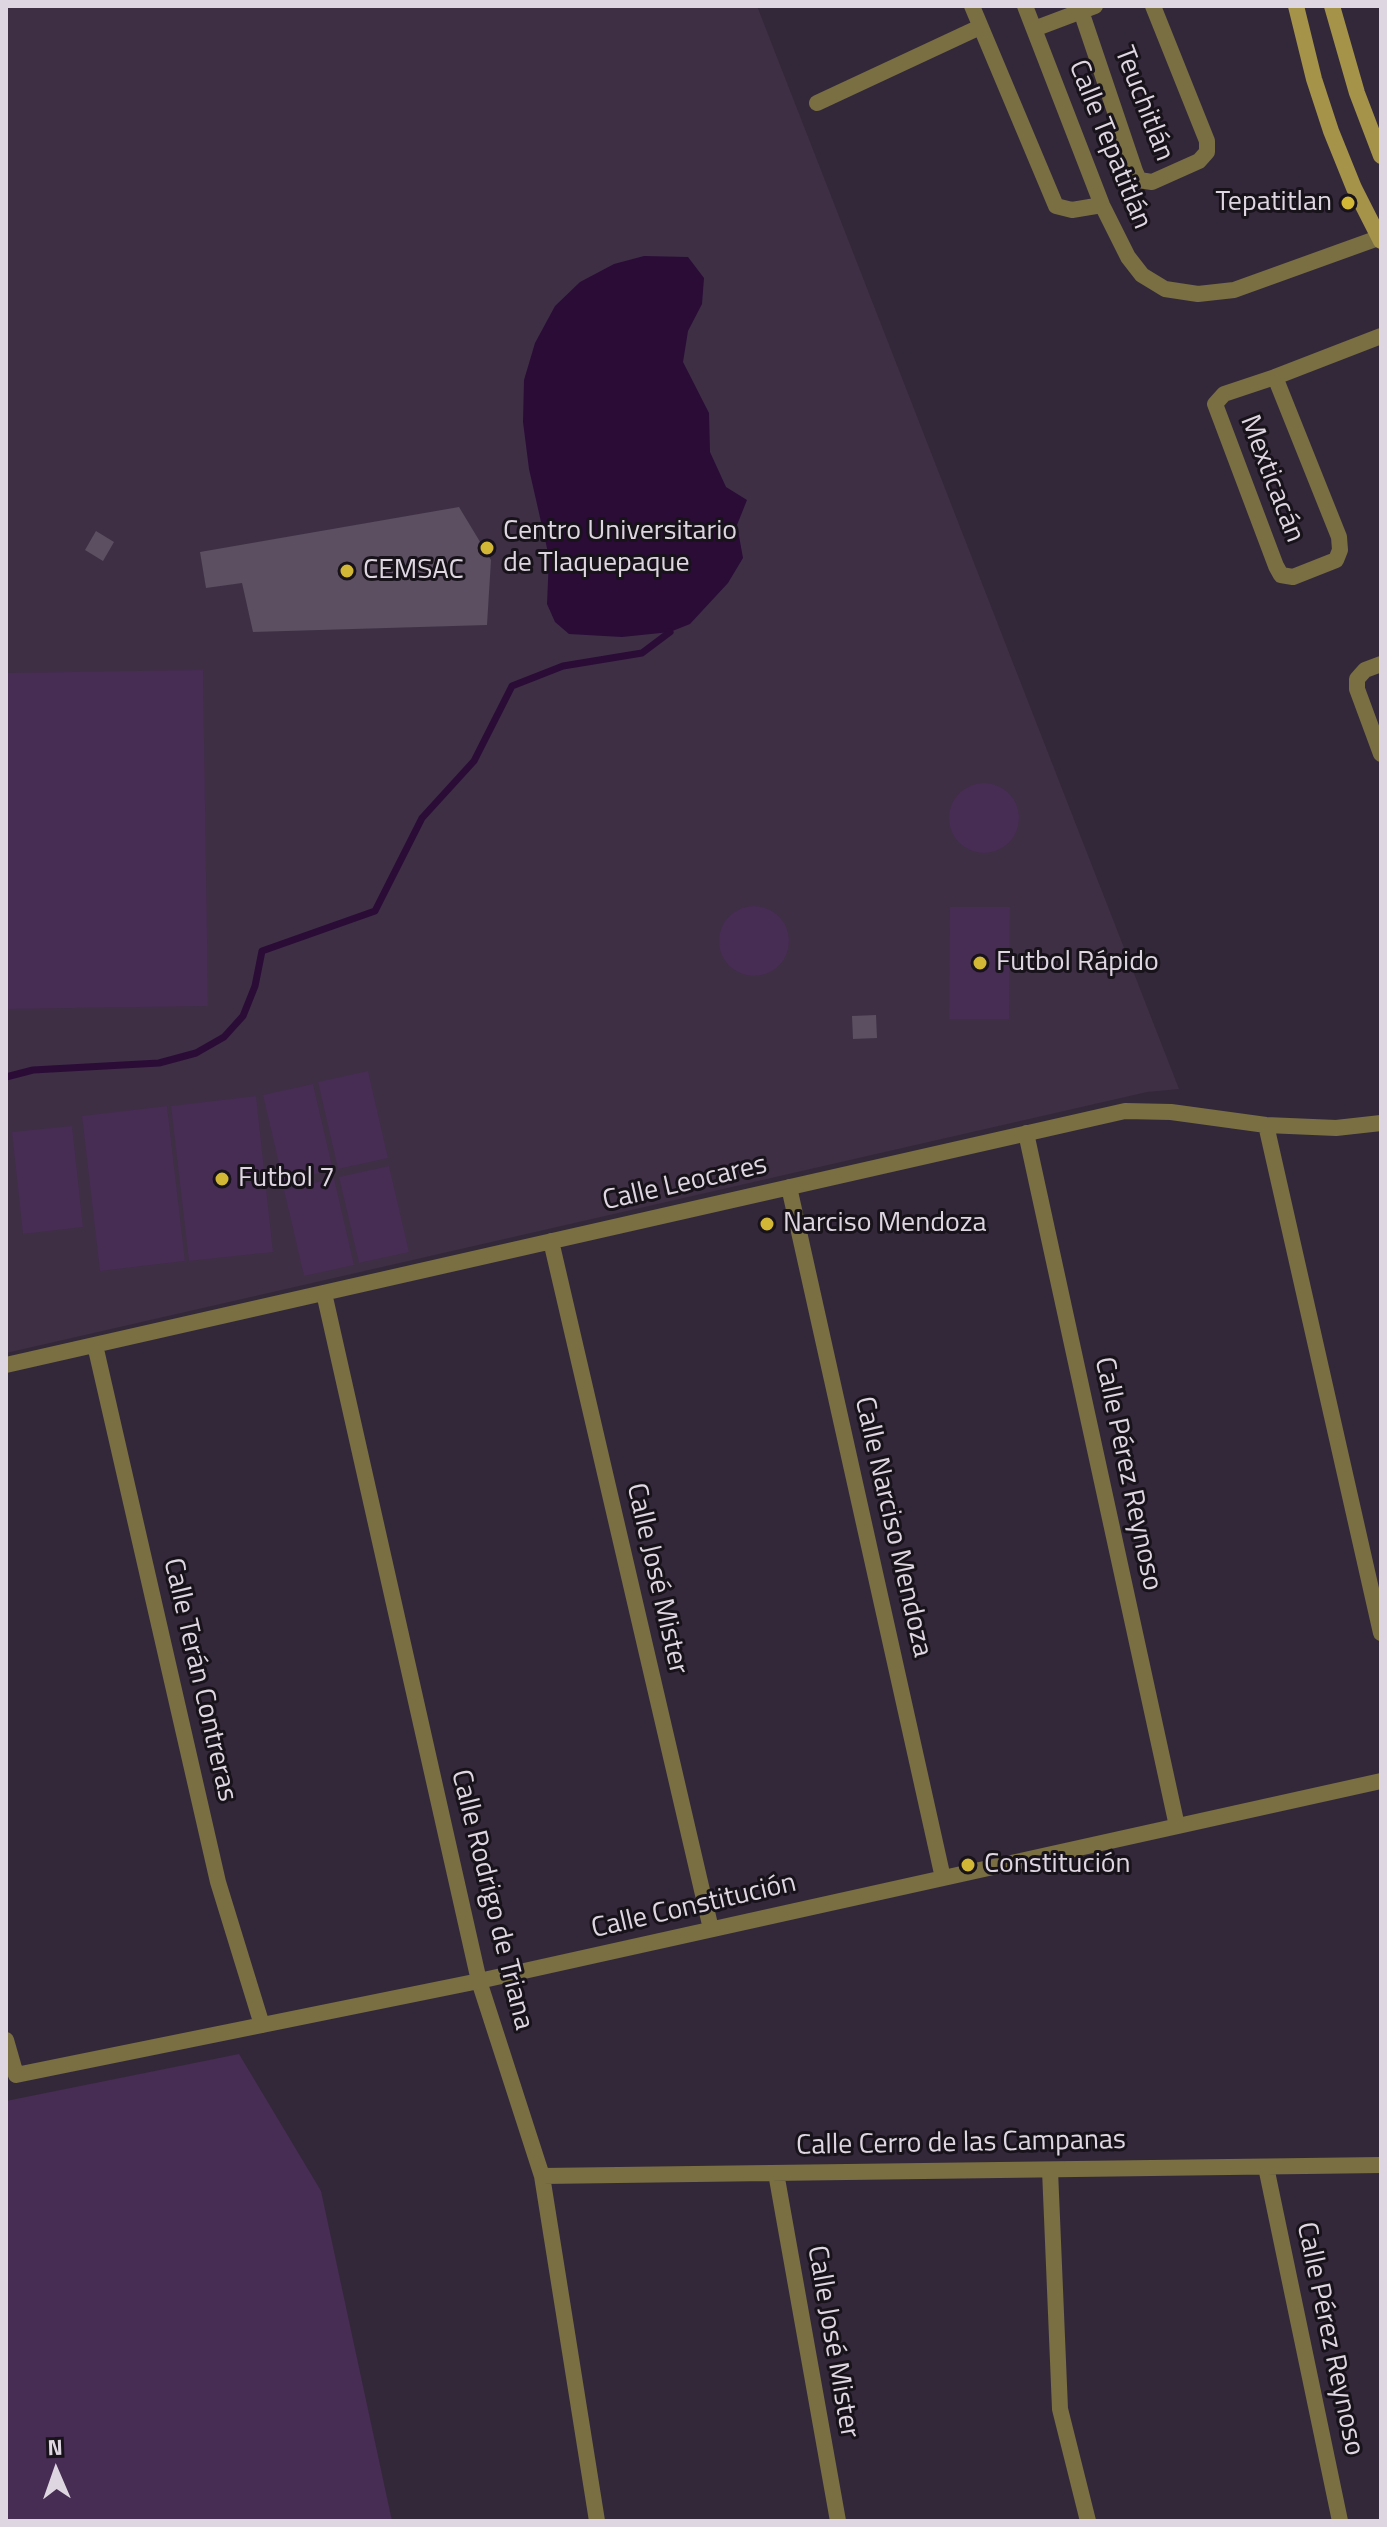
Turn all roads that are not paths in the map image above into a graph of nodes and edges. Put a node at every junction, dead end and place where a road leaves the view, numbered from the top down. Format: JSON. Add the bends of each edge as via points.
{"nodes":[{"id":1,"x":972,"y":6,"type":"edge"},
{"id":2,"x":1025,"y":6,"type":"edge"},
{"id":3,"x":1153,"y":6,"type":"edge"},
{"id":4,"x":1296,"y":6,"type":"edge"},
{"id":5,"x":1332,"y":6,"type":"edge"},
{"id":6,"x":1088,"y":9,"type":"edge"},
{"id":7,"x":980,"y":27,"type":"junction"},
{"id":8,"x":1034,"y":29,"type":"junction"},
{"id":9,"x":817,"y":103,"type":"dead end"},
{"id":10,"x":1381,"y":156,"type":"edge"},
{"id":11,"x":1102,"y":205,"type":"junction"},
{"id":12,"x":1381,"y":238,"type":"edge"},
{"id":13,"x":1381,"y":336,"type":"edge"},
{"id":14,"x":1275,"y":377,"type":"junction"},
{"id":15,"x":1381,"y":664,"type":"edge"},
{"id":16,"x":1381,"y":754,"type":"edge"},
{"id":17,"x":1381,"y":1123,"type":"edge"},
{"id":18,"x":1266,"y":1125,"type":"junction"},
{"id":19,"x":1026,"y":1133,"type":"junction"},
{"id":20,"x":789,"y":1187,"type":"junction"},
{"id":21,"x":551,"y":1241,"type":"junction"},
{"id":22,"x":324,"y":1293,"type":"junction"},
{"id":23,"x":95,"y":1345,"type":"junction"},
{"id":24,"x":6,"y":1365,"type":"edge"},
{"id":25,"x":1381,"y":1633,"type":"edge"},
{"id":26,"x":1381,"y":1781,"type":"edge"},
{"id":27,"x":1177,"y":1826,"type":"junction"},
{"id":28,"x":943,"y":1878,"type":"junction"},
{"id":29,"x":711,"y":1929,"type":"junction"},
{"id":30,"x":479,"y":1981,"type":"junction"},
{"id":31,"x":262,"y":2025,"type":"junction"},
{"id":32,"x":6,"y":2040,"type":"edge"},
{"id":33,"x":1381,"y":2165,"type":"edge"},
{"id":34,"x":1266,"y":2167,"type":"junction"},
{"id":35,"x":1050,"y":2170,"type":"junction"},
{"id":36,"x":776,"y":2173,"type":"junction"},
{"id":37,"x":542,"y":2176,"type":"junction"},
{"id":38,"x":597,"y":2521,"type":"edge"},
{"id":39,"x":838,"y":2521,"type":"edge"},
{"id":40,"x":1088,"y":2521,"type":"edge"},
{"id":41,"x":1340,"y":2521,"type":"edge"}],
"edges":[{"from":1,"to":7,"type":"street"},
{"from":2,"to":8,"type":"street","name":"Calle Tepatitlán"},
{"from":3,"to":6,"type":"street","name":"Teuchitlán","via":[[1207,152],[1199,161],[1152,182],[1139,180],[1135,171]]},
{"from":4,"to":12,"type":"street","via":[[1331,131]]},
{"from":5,"to":10,"type":"street"},
{"from":6,"to":8,"type":"street","name":"Teuchitlán"},
{"from":7,"to":9,"type":"street"},
{"from":7,"to":11,"type":"street","via":[[1056,206],[1072,210]]},
{"from":8,"to":11,"type":"street","name":"Calle Tepatitlán"},
{"from":11,"to":12,"type":"street","name":"Calle Tepatitlán","via":[[1142,275],[1165,289],[1198,294],[1234,290]]},
{"from":13,"to":14,"type":"street","name":"Mexticacán"},
{"from":14,"to":14,"type":"street","name":"Mexticacán","via":[[1224,394],[1215,404],[1276,566],[1281,575],[1293,577],[1336,560],[1339,537]]},
{"from":15,"to":16,"type":"street","via":[[1357,679]]},
{"from":17,"to":18,"type":"street","name":"Calle Leocares","via":[[1336,1128]]},
{"from":18,"to":19,"type":"street","name":"Calle Leocares","via":[[1125,1111]]},
{"from":18,"to":25,"type":"street"},
{"from":19,"to":20,"type":"street","name":"Calle Leocares"},
{"from":19,"to":27,"type":"street","name":"Calle Pérez Reynoso"},
{"from":20,"to":21,"type":"street","name":"Calle Leocares"},
{"from":20,"to":28,"type":"street","name":"Calle Narciso Mendoza"},
{"from":21,"to":22,"type":"street","name":"Calle Leocares"},
{"from":21,"to":29,"type":"street","name":"Calle José Mister"},
{"from":22,"to":23,"type":"street","name":"Calle Leocares"},
{"from":22,"to":30,"type":"street","name":"Calle Rodrigo de Triana"},
{"from":23,"to":24,"type":"street","name":"Calle Leocares"},
{"from":23,"to":31,"type":"street","name":"Calle Terán Contreras","via":[[218,1882]]},
{"from":26,"to":27,"type":"street","name":"Calle Constitución"},
{"from":27,"to":28,"type":"street","name":"Calle Constitución"},
{"from":28,"to":29,"type":"street","name":"Calle Constitución"},
{"from":29,"to":30,"type":"street","name":"Calle Constitución"},
{"from":30,"to":31,"type":"street","name":"Calle Constitución"},
{"from":30,"to":37,"type":"street","name":"Calle Rodrigo de Triana"},
{"from":31,"to":32,"type":"street","name":"Calle Constitución","via":[[16,2075]]},
{"from":33,"to":34,"type":"street","name":"Calle Cerro de las Campanas"},
{"from":34,"to":35,"type":"street","name":"Calle Cerro de las Campanas"},
{"from":34,"to":41,"type":"street","name":"Calle Pérez Reynoso"},
{"from":35,"to":36,"type":"street","name":"Calle Cerro de las Campanas"},
{"from":35,"to":40,"type":"street","via":[[1060,2409]]},
{"from":36,"to":37,"type":"street","name":"Calle Cerro de las Campanas"},
{"from":36,"to":39,"type":"street","name":"Calle José Mister"},
{"from":37,"to":38,"type":"street","name":"Calle Rodrigo de Triana"}]}
